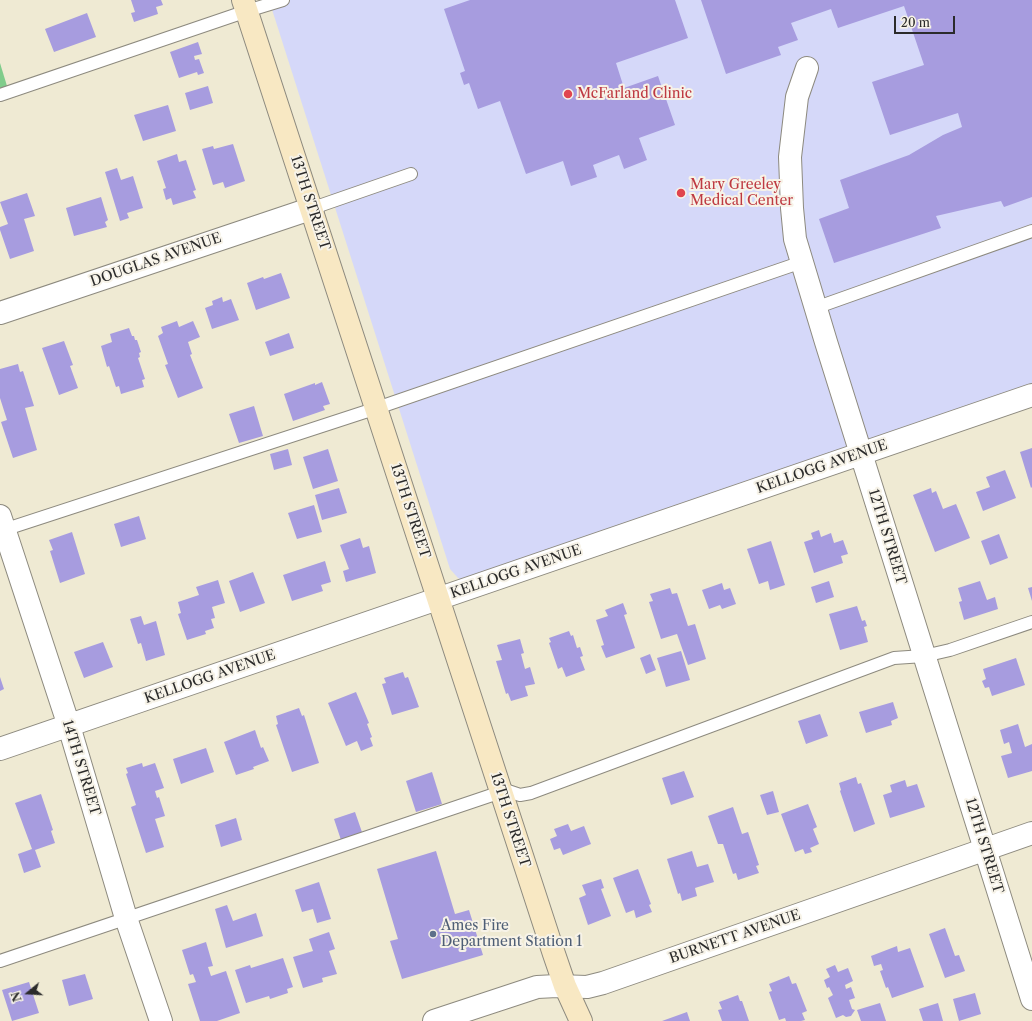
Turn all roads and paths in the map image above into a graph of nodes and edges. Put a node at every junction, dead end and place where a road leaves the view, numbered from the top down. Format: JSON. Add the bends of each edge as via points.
{"nodes":[{"id":1,"x":283,"y":0,"type":"edge"},
{"id":2,"x":245,"y":6,"type":"edge"},
{"id":3,"x":807,"y":68,"type":"dead end"},
{"id":4,"x":0,"y":95,"type":"edge"},
{"id":5,"x":411,"y":174,"type":"dead end"},
{"id":6,"x":313,"y":208,"type":"junction"},
{"id":7,"x":1032,"y":231,"type":"edge"},
{"id":8,"x":802,"y":262,"type":"junction"},
{"id":9,"x":815,"y":308,"type":"junction"},
{"id":10,"x":0,"y":313,"type":"edge"},
{"id":11,"x":1032,"y":395,"type":"edge"},
{"id":12,"x":377,"y":408,"type":"junction"},
{"id":13,"x":861,"y":454,"type":"junction"},
{"id":14,"x":1,"y":525,"type":"edge"},
{"id":15,"x":438,"y":599,"type":"junction"},
{"id":16,"x":1032,"y":622,"type":"edge"},
{"id":17,"x":924,"y":656,"type":"junction"},
{"id":18,"x":69,"y":726,"type":"junction"},
{"id":19,"x":0,"y":749,"type":"edge"},
{"id":20,"x":500,"y":792,"type":"junction"},
{"id":21,"x":1032,"y":833,"type":"edge"},
{"id":22,"x":985,"y":849,"type":"junction"},
{"id":23,"x":126,"y":918,"type":"junction"},
{"id":24,"x":0,"y":961,"type":"edge"},
{"id":25,"x":566,"y":986,"type":"junction"},
{"id":26,"x":1032,"y":999,"type":"edge"},
{"id":27,"x":161,"y":1021,"type":"edge"},
{"id":28,"x":434,"y":1021,"type":"edge"},
{"id":29,"x":581,"y":1021,"type":"edge"}],
"edges":[{"from":1,"to":2,"type":"lane"},
{"from":2,"to":4,"type":"lane"},
{"from":2,"to":6,"type":"main road","name":"13TH STREET"},
{"from":3,"to":8,"type":"street","name":"12TH STREET","via":[[798,97],[790,157],[793,225]]},
{"from":5,"to":6,"type":"lane"},
{"from":6,"to":10,"type":"street","name":"DOUGLAS AVENUE"},
{"from":6,"to":12,"type":"main road","name":"13TH STREET"},
{"from":7,"to":9,"type":"lane"},
{"from":8,"to":9,"type":"street","name":"12TH STREET"},
{"from":8,"to":12,"type":"lane"},
{"from":9,"to":13,"type":"street","name":"12TH STREET"},
{"from":11,"to":13,"type":"street","name":"KELLOGG AVENUE"},
{"from":12,"to":14,"type":"lane"},
{"from":12,"to":15,"type":"main road","name":"13TH STREET"},
{"from":13,"to":15,"type":"street","name":"KELLOGG AVENUE"},
{"from":13,"to":17,"type":"street","name":"12TH STREET"},
{"from":14,"to":18,"type":"street","name":"14TH STREET"},
{"from":15,"to":18,"type":"street","name":"KELLOGG AVENUE"},
{"from":15,"to":20,"type":"main road","name":"13TH STREET"},
{"from":16,"to":17,"type":"lane","via":[[950,650]]},
{"from":17,"to":20,"type":"lane","via":[[894,658],[531,793],[520,795],[508,791]]},
{"from":17,"to":22,"type":"street","name":"12TH STREET"},
{"from":18,"to":19,"type":"street","name":"KELLOGG AVENUE"},
{"from":18,"to":23,"type":"street","name":"14TH STREET"},
{"from":20,"to":23,"type":"lane"},
{"from":20,"to":25,"type":"main road","name":"13TH STREET"},
{"from":21,"to":22,"type":"street","name":"BURNETT AVENUE"},
{"from":22,"to":25,"type":"street","name":"BURNETT AVENUE","via":[[603,983],[587,987]]},
{"from":22,"to":26,"type":"street","name":"12TH STREET"},
{"from":23,"to":24,"type":"lane"},
{"from":23,"to":27,"type":"street","name":"14TH STREET"},
{"from":25,"to":28,"type":"street","name":"BURNETT AVENUE","via":[[537,987]]},
{"from":25,"to":29,"type":"main road","name":"13TH STREET"}]}
